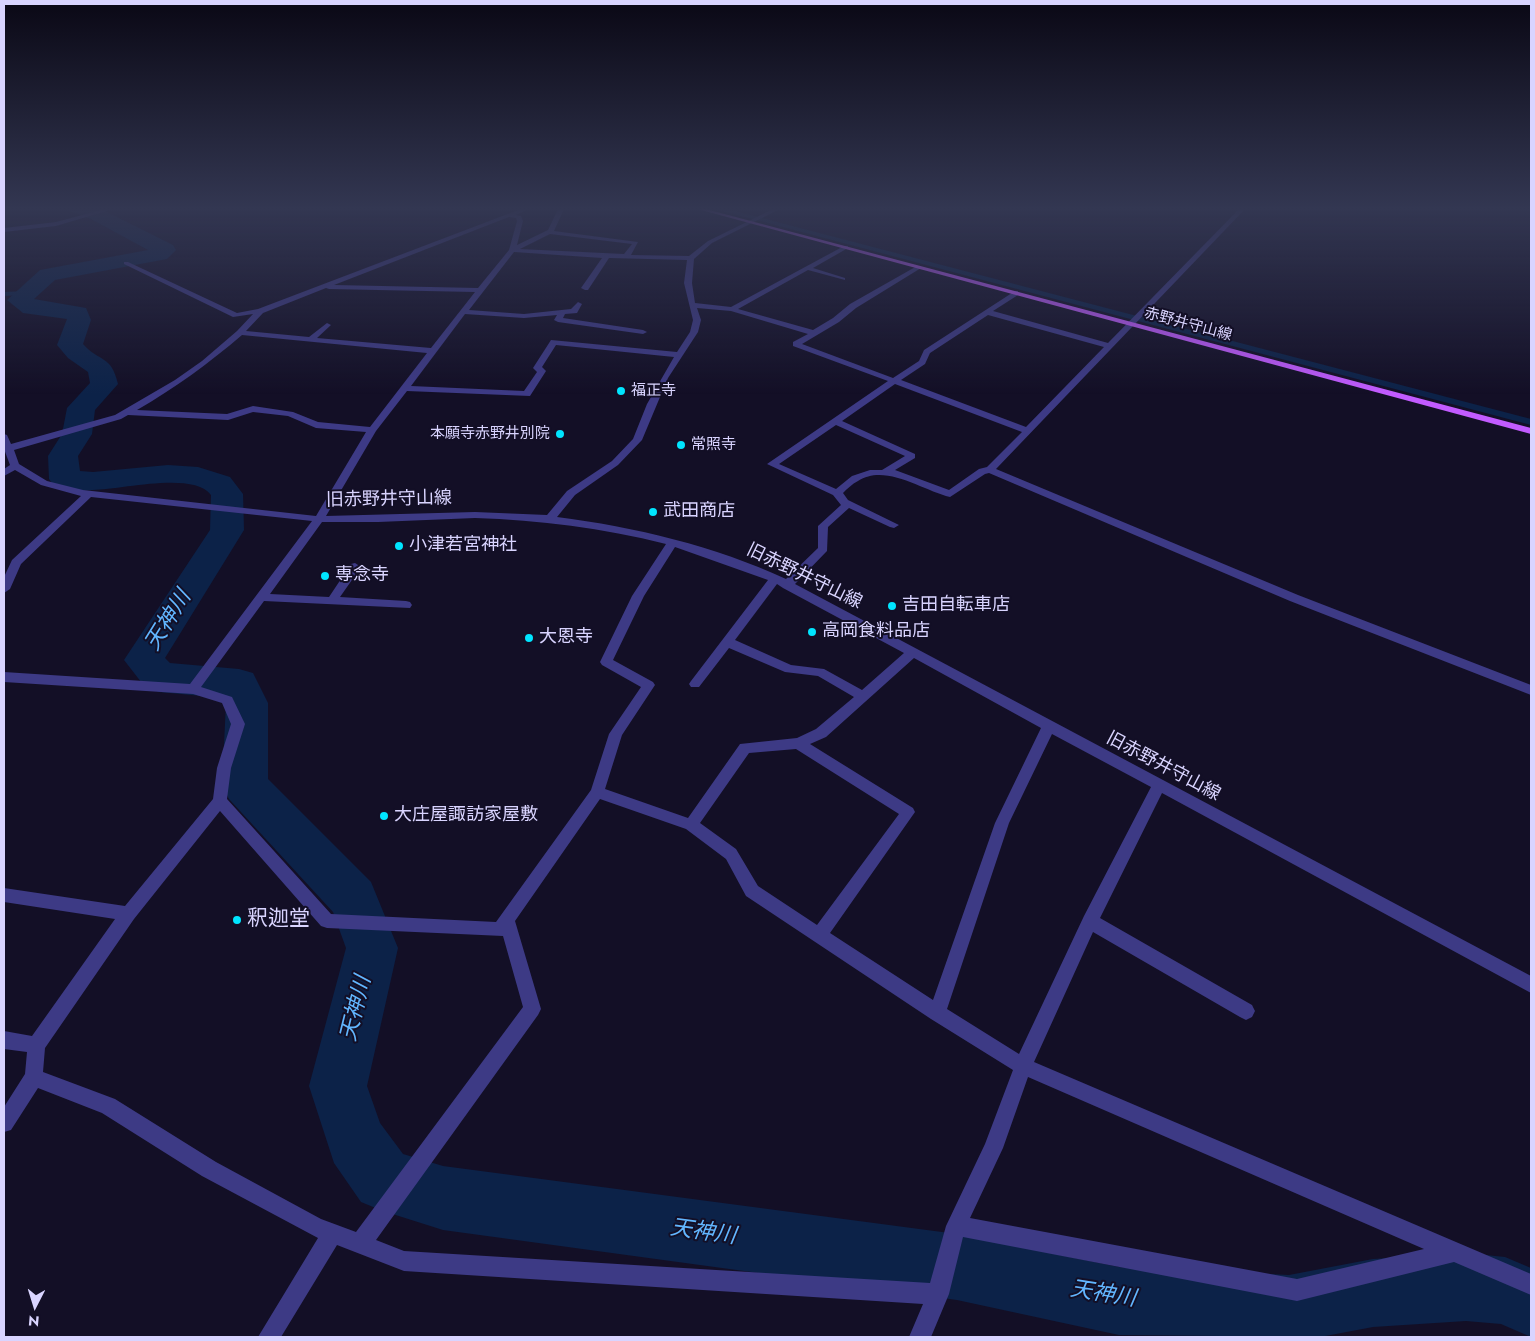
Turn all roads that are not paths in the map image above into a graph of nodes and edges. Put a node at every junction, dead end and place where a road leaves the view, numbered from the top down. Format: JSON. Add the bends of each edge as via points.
{"nodes":[{"id":1,"x":140,"y":270,"type":"edge"},
{"id":2,"x":367,"y":270,"type":"edge"},
{"id":3,"x":496,"y":270,"type":"edge"},
{"id":4,"x":598,"y":270,"type":"edge"},
{"id":5,"x":689,"y":270,"type":"edge"},
{"id":6,"x":804,"y":270,"type":"edge"},
{"id":7,"x":812,"y":270,"type":"edge"},
{"id":8,"x":915,"y":270,"type":"edge"},
{"id":9,"x":929,"y":270,"type":"edge"},
{"id":10,"x":1183,"y":270,"type":"edge"},
{"id":11,"x":843,"y":279,"type":"dead end"},
{"id":12,"x":322,"y":287,"type":"junction"},
{"id":13,"x":585,"y":288,"type":"dead end"},
{"id":14,"x":480,"y":290,"type":"junction"},
{"id":15,"x":1015,"y":293,"type":"junction"},
{"id":16,"x":578,"y":304,"type":"dead end"},
{"id":17,"x":692,"y":305,"type":"junction"},
{"id":18,"x":732,"y":309,"type":"junction"},
{"id":19,"x":260,"y":311,"type":"junction"},
{"id":20,"x":463,"y":312,"type":"junction"},
{"id":21,"x":562,"y":312,"type":"junction"},
{"id":22,"x":987,"y":312,"type":"junction"},
{"id":23,"x":1131,"y":324,"type":"junction"},
{"id":24,"x":327,"y":325,"type":"dead end"},
{"id":25,"x":643,"y":332,"type":"dead end"},
{"id":26,"x":240,"y":333,"type":"junction"},
{"id":27,"x":814,"y":333,"type":"junction"},
{"id":28,"x":312,"y":339,"type":"junction"},
{"id":29,"x":1110,"y":346,"type":"junction"},
{"id":30,"x":433,"y":351,"type":"junction"},
{"id":31,"x":679,"y":355,"type":"junction"},
{"id":32,"x":894,"y":381,"type":"junction"},
{"id":33,"x":406,"y":388,"type":"junction"},
{"id":34,"x":126,"y":412,"type":"junction"},
{"id":35,"x":835,"y":421,"type":"junction"},
{"id":36,"x":372,"y":430,"type":"junction"},
{"id":37,"x":1028,"y":431,"type":"junction"},
{"id":38,"x":1531,"y":431,"type":"edge"},
{"id":39,"x":6,"y":442,"type":"edge"},
{"id":40,"x":16,"y":466,"type":"junction"},
{"id":41,"x":990,"y":470,"type":"junction"},
{"id":42,"x":888,"y":471,"type":"junction"},
{"id":43,"x":4,"y":473,"type":"edge"},
{"id":44,"x":837,"y":493,"type":"junction"},
{"id":45,"x":90,"y":494,"type":"junction"},
{"id":46,"x":848,"y":504,"type":"junction"},
{"id":47,"x":319,"y":519,"type":"junction"},
{"id":48,"x":550,"y":519,"type":"junction"},
{"id":49,"x":894,"y":525,"type":"dead end"},
{"id":50,"x":672,"y":543,"type":"junction"},
{"id":51,"x":355,"y":567,"type":"dead end"},
{"id":52,"x":775,"y":579,"type":"junction"},
{"id":53,"x":787,"y":585,"type":"junction"},
{"id":54,"x":4,"y":589,"type":"edge"},
{"id":55,"x":261,"y":597,"type":"junction"},
{"id":56,"x":332,"y":601,"type":"junction"},
{"id":57,"x":406,"y":606,"type":"dead end"},
{"id":58,"x":727,"y":642,"type":"junction"},
{"id":59,"x":912,"y":653,"type":"junction"},
{"id":60,"x":4,"y":677,"type":"edge"},
{"id":61,"x":695,"y":684,"type":"dead end"},
{"id":62,"x":193,"y":689,"type":"junction"},
{"id":63,"x":1531,"y":690,"type":"edge"},
{"id":64,"x":864,"y":696,"type":"junction"},
{"id":65,"x":1049,"y":726,"type":"junction"},
{"id":66,"x":798,"y":743,"type":"junction"},
{"id":67,"x":1159,"y":785,"type":"junction"},
{"id":68,"x":597,"y":792,"type":"junction"},
{"id":69,"x":220,"y":802,"type":"junction"},
{"id":70,"x":691,"y":825,"type":"junction"},
{"id":71,"x":4,"y":895,"type":"edge"},
{"id":72,"x":128,"y":914,"type":"junction"},
{"id":73,"x":508,"y":920,"type":"junction"},
{"id":74,"x":1090,"y":921,"type":"junction"},
{"id":75,"x":819,"y":935,"type":"junction"},
{"id":76,"x":1531,"y":985,"type":"edge"},
{"id":77,"x":1246,"y":1011,"type":"dead end"},
{"id":78,"x":937,"y":1013,"type":"junction"},
{"id":79,"x":4,"y":1040,"type":"edge"},
{"id":80,"x":36,"y":1045,"type":"junction"},
{"id":81,"x":1023,"y":1066,"type":"junction"},
{"id":82,"x":34,"y":1076,"type":"junction"},
{"id":83,"x":4,"y":1123,"type":"edge"},
{"id":84,"x":956,"y":1226,"type":"junction"},
{"id":85,"x":332,"y":1234,"type":"junction"},
{"id":86,"x":360,"y":1244,"type":"junction"},
{"id":87,"x":1455,"y":1252,"type":"junction"},
{"id":88,"x":1531,"y":1285,"type":"edge"},
{"id":89,"x":938,"y":1294,"type":"junction"},
{"id":90,"x":269,"y":1337,"type":"edge"},
{"id":91,"x":920,"y":1337,"type":"edge"}],
"edges":[{"from":1,"to":19,"type":"street","via":[[236,315]]},
{"from":2,"to":12,"type":"street"},
{"from":3,"to":14,"type":"street"},
{"from":4,"to":13,"type":"street"},
{"from":5,"to":17,"type":"street"},
{"from":6,"to":18,"type":"street"},
{"from":7,"to":11,"type":"street"},
{"from":8,"to":27,"type":"street"},
{"from":9,"to":15,"type":"main road","name":"赤野井守山線"},
{"from":10,"to":23,"type":"street"},
{"from":12,"to":14,"type":"street"},
{"from":12,"to":19,"type":"street"},
{"from":14,"to":20,"type":"street"},
{"from":15,"to":22,"type":"street"},
{"from":15,"to":23,"type":"main road","name":"赤野井守山線"},
{"from":16,"to":21,"type":"street","via":[[574,311]]},
{"from":17,"to":18,"type":"street"},
{"from":17,"to":31,"type":"street","via":[[696,326]]},
{"from":18,"to":27,"type":"street"},
{"from":19,"to":26,"type":"street"},
{"from":20,"to":21,"type":"street","via":[[524,316]]},
{"from":20,"to":30,"type":"street"},
{"from":21,"to":25,"type":"street","via":[[558,320]]},
{"from":22,"to":29,"type":"street"},
{"from":22,"to":32,"type":"street","via":[[928,352],[922,362]]},
{"from":23,"to":29,"type":"street"},
{"from":23,"to":38,"type":"main road","name":"赤野井守山線"},
{"from":24,"to":28,"type":"street"},
{"from":26,"to":28,"type":"street"},
{"from":26,"to":34,"type":"street","via":[[178,382]]},
{"from":27,"to":32,"type":"street","via":[[796,344]]},
{"from":28,"to":30,"type":"street"},
{"from":29,"to":37,"type":"street"},
{"from":30,"to":33,"type":"street"},
{"from":31,"to":33,"type":"street","via":[[554,342],[538,368],[542,371],[527,394]]},
{"from":31,"to":48,"type":"street","via":[[664,378],[637,440],[628,452],[571,493]]},
{"from":32,"to":35,"type":"street"},
{"from":32,"to":37,"type":"street"},
{"from":33,"to":36,"type":"street"},
{"from":34,"to":36,"type":"street","via":[[228,417],[253,409],[290,414],[316,425]]},
{"from":34,"to":39,"type":"street","via":[[83,428]]},
{"from":35,"to":42,"type":"street","via":[[912,456]]},
{"from":35,"to":44,"type":"street","via":[[772,464]]},
{"from":36,"to":47,"type":"street"},
{"from":37,"to":41,"type":"street"},
{"from":39,"to":40,"type":"street"},
{"from":40,"to":43,"type":"street"},
{"from":40,"to":45,"type":"street","name":"旧赤野井守山線","via":[[44,484]]},
{"from":41,"to":42,"type":"street","via":[[982,471],[950,494]]},
{"from":41,"to":63,"type":"street","via":[[1294,598]]},
{"from":42,"to":44,"type":"street","via":[[854,478]]},
{"from":44,"to":46,"type":"street"},
{"from":45,"to":47,"type":"street","name":"旧赤野井守山線"},
{"from":45,"to":54,"type":"street","via":[[16,562]]},
{"from":46,"to":49,"type":"street"},
{"from":46,"to":53,"type":"street","via":[[823,526],[823,549]]},
{"from":47,"to":48,"type":"street","name":"旧赤野井守山線","via":[[353,521],[476,515]]},
{"from":47,"to":55,"type":"street"},
{"from":48,"to":50,"type":"street","name":"旧赤野井守山線","via":[[579,522]]},
{"from":50,"to":52,"type":"street","name":"旧赤野井守山線","via":[[714,554]]},
{"from":50,"to":68,"type":"street","via":[[638,596],[606,662],[649,685],[616,734]]},
{"from":51,"to":56,"type":"street"},
{"from":52,"to":53,"type":"street","name":"旧赤野井守山線"},
{"from":52,"to":58,"type":"street"},
{"from":53,"to":59,"type":"street","name":"旧赤野井守山線"},
{"from":55,"to":56,"type":"street"},
{"from":55,"to":62,"type":"street"},
{"from":56,"to":57,"type":"street"},
{"from":58,"to":61,"type":"street"},
{"from":58,"to":64,"type":"street","via":[[789,669],[820,672]]},
{"from":59,"to":64,"type":"street"},
{"from":59,"to":65,"type":"street","name":"旧赤野井守山線"},
{"from":60,"to":62,"type":"street"},
{"from":62,"to":69,"type":"street","via":[[227,700],[238,724],[224,768]]},
{"from":64,"to":66,"type":"street","via":[[821,733]]},
{"from":65,"to":67,"type":"street","name":"旧赤野井守山線"},
{"from":65,"to":78,"type":"street","via":[[1002,823]]},
{"from":66,"to":70,"type":"street","via":[[745,748]]},
{"from":66,"to":75,"type":"street","via":[[908,812]]},
{"from":67,"to":74,"type":"street"},
{"from":67,"to":76,"type":"street","name":"旧赤野井守山線"},
{"from":68,"to":70,"type":"street"},
{"from":68,"to":73,"type":"street"},
{"from":69,"to":72,"type":"street"},
{"from":69,"to":73,"type":"street","via":[[327,922],[500,930]]},
{"from":70,"to":75,"type":"street","via":[[731,854],[752,891]]},
{"from":71,"to":72,"type":"street"},
{"from":72,"to":80,"type":"street"},
{"from":73,"to":86,"type":"street","via":[[532,1009]]},
{"from":74,"to":77,"type":"street"},
{"from":74,"to":81,"type":"street"},
{"from":75,"to":78,"type":"street"},
{"from":78,"to":81,"type":"street"},
{"from":79,"to":80,"type":"street"},
{"from":80,"to":82,"type":"street"},
{"from":81,"to":84,"type":"street","via":[[993,1148]]},
{"from":81,"to":87,"type":"street"},
{"from":82,"to":83,"type":"street"},
{"from":82,"to":85,"type":"street","via":[[108,1106],[209,1168]]},
{"from":84,"to":87,"type":"street","via":[[1297,1290]]},
{"from":84,"to":89,"type":"street"},
{"from":85,"to":86,"type":"street"},
{"from":85,"to":90,"type":"street"},
{"from":86,"to":89,"type":"street","via":[[404,1261]]},
{"from":87,"to":88,"type":"street"},
{"from":89,"to":91,"type":"street"}]}
